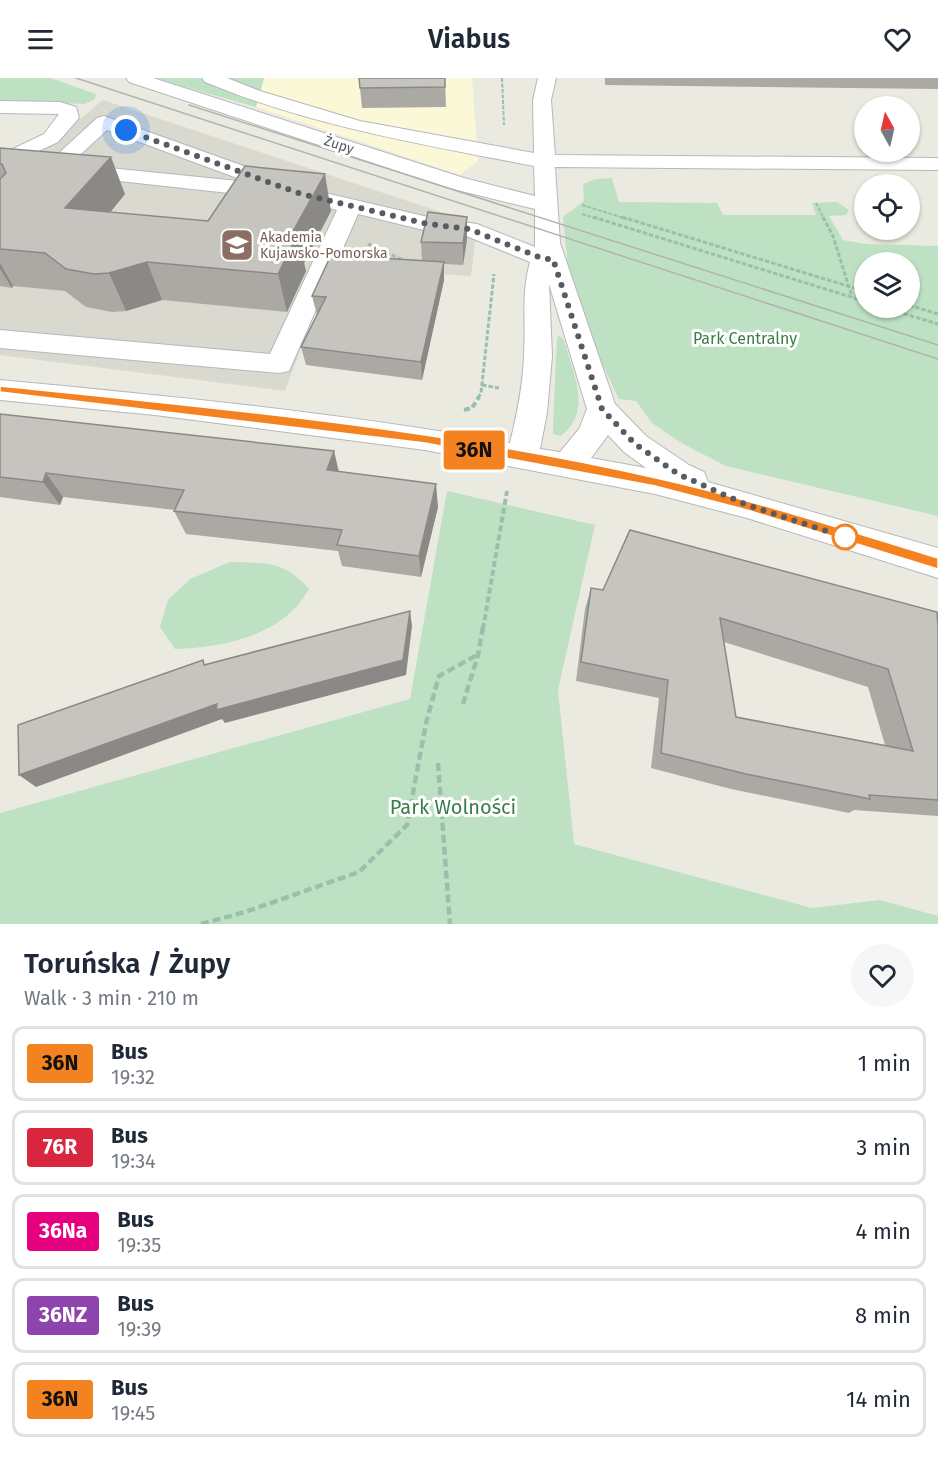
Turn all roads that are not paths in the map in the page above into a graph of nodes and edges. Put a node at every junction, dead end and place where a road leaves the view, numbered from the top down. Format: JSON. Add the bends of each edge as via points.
{"nodes":[{"id":1,"x":135,"y":78,"type":"edge"},
{"id":2,"x":211,"y":78,"type":"edge"},
{"id":3,"x":543,"y":79,"type":"edge"},
{"id":4,"x":0,"y":107,"type":"edge"},
{"id":5,"x":543,"y":161,"type":"junction"},
{"id":6,"x":0,"y":163,"type":"edge"},
{"id":7,"x":938,"y":164,"type":"edge"},
{"id":8,"x":301,"y":194,"type":"junction"},
{"id":9,"x":546,"y":205,"type":"junction"},
{"id":10,"x":350,"y":206,"type":"junction"},
{"id":11,"x":548,"y":254,"type":"junction"},
{"id":12,"x":0,"y":339,"type":"edge"},
{"id":13,"x":0,"y":390,"type":"edge"},
{"id":14,"x":602,"y":409,"type":"junction"},
{"id":15,"x":522,"y":459,"type":"junction"},
{"id":16,"x":568,"y":465,"type":"junction"},
{"id":17,"x":747,"y":505,"type":"junction"},
{"id":18,"x":938,"y":563,"type":"edge"}],
"edges":[{"from":1,"to":9,"type":"street","name":"Żupy","via":[[457,183]]},
{"from":2,"to":5,"type":"street","via":[[253,95],[357,126]]},
{"from":3,"to":5,"type":"street"},
{"from":4,"to":6,"type":"street","via":[[60,108],[69,111],[69,118],[51,138]]},
{"from":5,"to":7,"type":"street"},
{"from":5,"to":9,"type":"street"},
{"from":8,"to":8,"type":"street","via":[[65,170],[53,169],[104,122]]},
{"from":8,"to":10,"type":"street"},
{"from":9,"to":11,"type":"street"},
{"from":10,"to":11,"type":"street","via":[[469,229]]},
{"from":10,"to":12,"type":"street","via":[[279,364]]},
{"from":11,"to":14,"type":"street"},
{"from":11,"to":15,"type":"street","via":[[536,285],[536,384]]},
{"from":13,"to":15,"type":"street","via":[[425,439]]},
{"from":14,"to":16,"type":"street","via":[[593,434]]},
{"from":14,"to":17,"type":"street","via":[[635,444],[678,474]]},
{"from":15,"to":16,"type":"street"},
{"from":16,"to":17,"type":"street"},
{"from":17,"to":18,"type":"street"}]}
